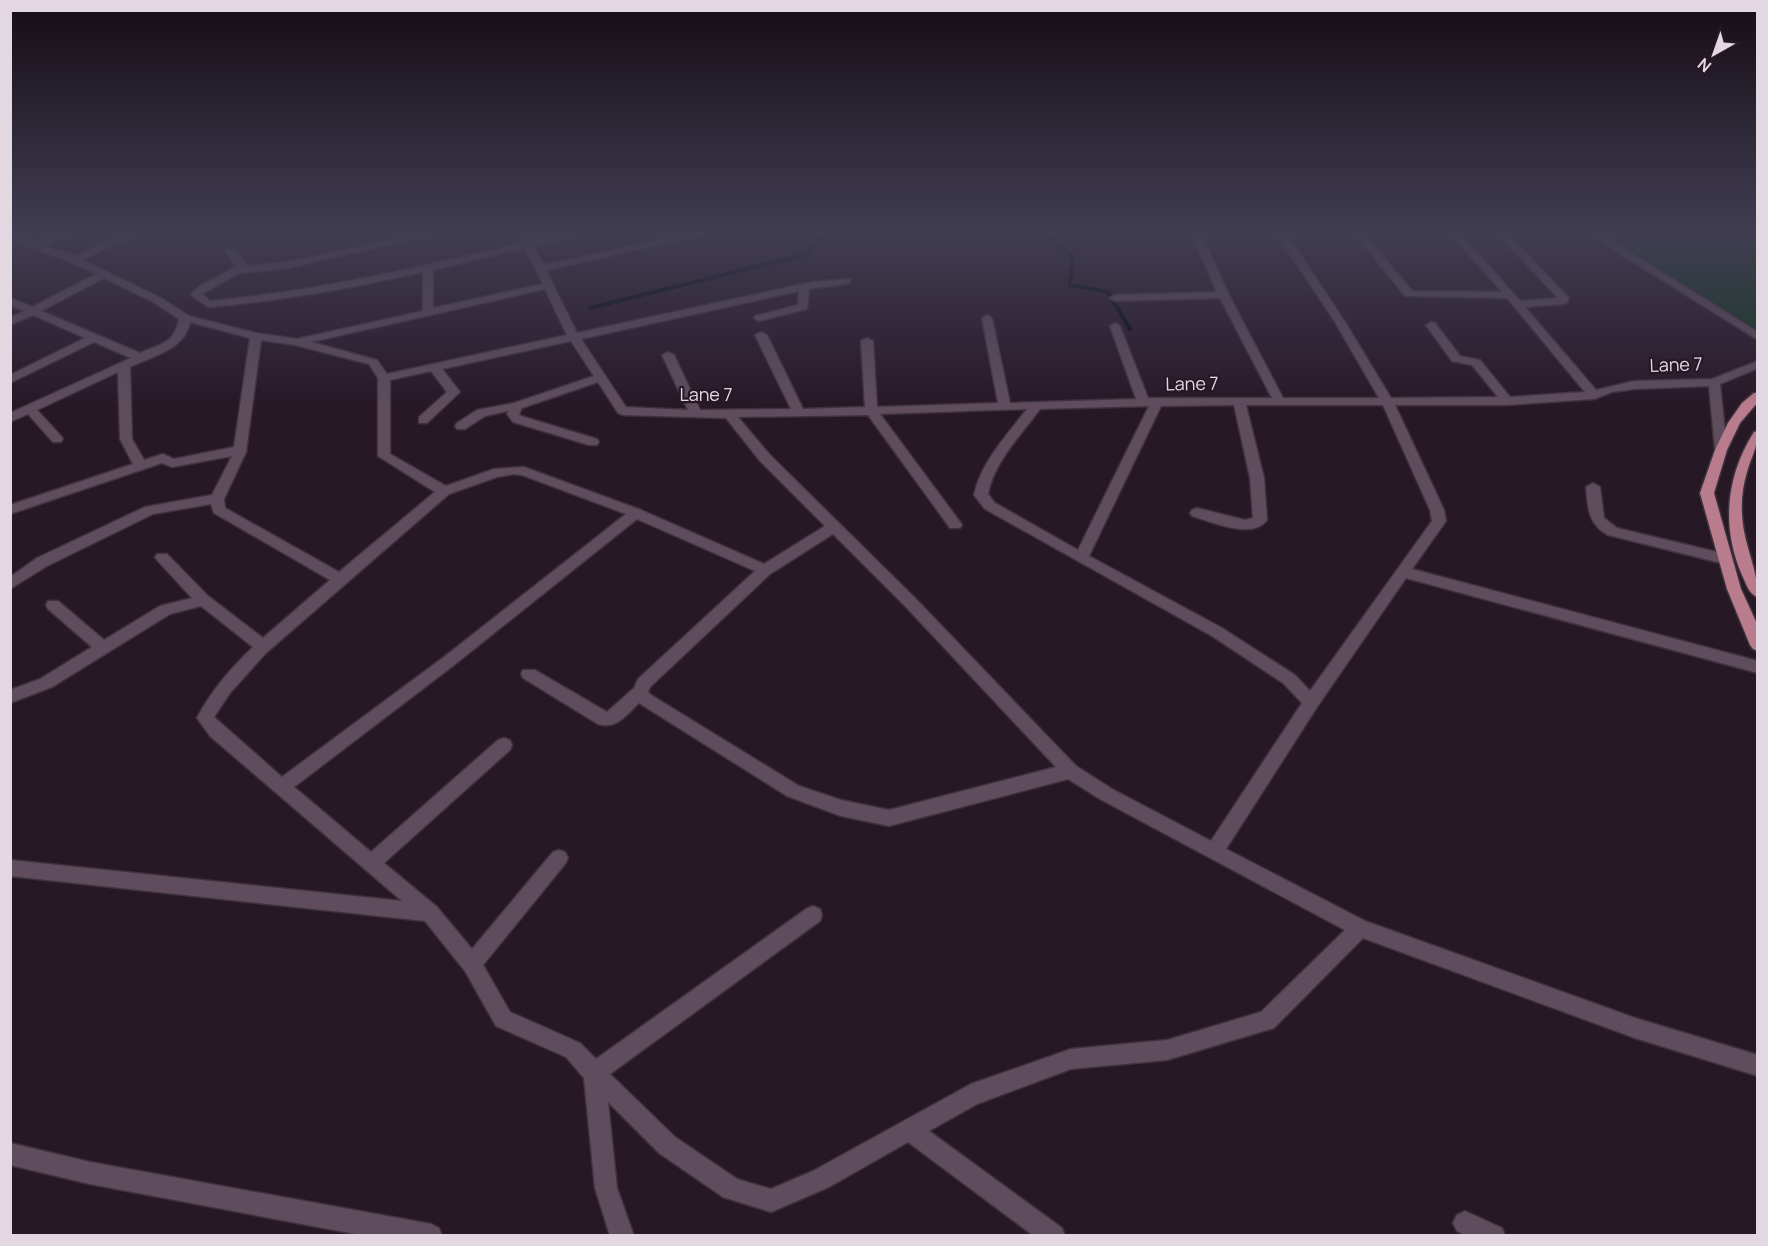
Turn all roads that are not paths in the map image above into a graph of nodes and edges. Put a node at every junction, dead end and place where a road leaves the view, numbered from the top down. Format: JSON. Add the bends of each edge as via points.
{"nodes":[{"id":1,"x":71,"y":291,"type":"edge"},
{"id":2,"x":139,"y":291,"type":"edge"},
{"id":3,"x":198,"y":291,"type":"edge"},
{"id":4,"x":317,"y":291,"type":"edge"},
{"id":5,"x":428,"y":291,"type":"edge"},
{"id":6,"x":522,"y":291,"type":"edge"},
{"id":7,"x":553,"y":291,"type":"edge"},
{"id":8,"x":785,"y":291,"type":"edge"},
{"id":9,"x":804,"y":291,"type":"edge"},
{"id":10,"x":1222,"y":291,"type":"edge"},
{"id":11,"x":1320,"y":291,"type":"edge"},
{"id":12,"x":1407,"y":291,"type":"edge"},
{"id":13,"x":1507,"y":291,"type":"edge"},
{"id":14,"x":1557,"y":291,"type":"edge"},
{"id":15,"x":1685,"y":291,"type":"edge"},
{"id":16,"x":1224,"y":295,"type":"junction"},
{"id":17,"x":1510,"y":295,"type":"junction"},
{"id":18,"x":1115,"y":298,"type":"dead end"},
{"id":19,"x":10,"y":301,"type":"edge"},
{"id":20,"x":1518,"y":304,"type":"junction"},
{"id":21,"x":34,"y":310,"type":"junction"},
{"id":22,"x":428,"y":312,"type":"junction"},
{"id":23,"x":185,"y":318,"type":"junction"},
{"id":24,"x":759,"y":318,"type":"dead end"},
{"id":25,"x":987,"y":318,"type":"dead end"},
{"id":26,"x":10,"y":322,"type":"edge"},
{"id":27,"x":1431,"y":325,"type":"dead end"},
{"id":28,"x":1115,"y":326,"type":"dead end"},
{"id":29,"x":762,"y":335,"type":"dead end"},
{"id":30,"x":256,"y":336,"type":"junction"},
{"id":31,"x":95,"y":337,"type":"junction"},
{"id":32,"x":574,"y":337,"type":"junction"},
{"id":33,"x":1758,"y":337,"type":"edge"},
{"id":34,"x":867,"y":341,"type":"dead end"},
{"id":35,"x":295,"y":342,"type":"junction"},
{"id":36,"x":668,"y":355,"type":"dead end"},
{"id":37,"x":139,"y":357,"type":"junction"},
{"id":38,"x":124,"y":364,"type":"junction"},
{"id":39,"x":1758,"y":364,"type":"edge"},
{"id":40,"x":434,"y":367,"type":"junction"},
{"id":41,"x":602,"y":377,"type":"junction"},
{"id":42,"x":384,"y":378,"type":"junction"},
{"id":43,"x":10,"y":380,"type":"edge"},
{"id":44,"x":1714,"y":382,"type":"junction"},
{"id":45,"x":1594,"y":395,"type":"junction"},
{"id":46,"x":1758,"y":396,"type":"edge"},
{"id":47,"x":1278,"y":401,"type":"junction"},
{"id":48,"x":1387,"y":401,"type":"junction"},
{"id":49,"x":1507,"y":401,"type":"junction"},
{"id":50,"x":1150,"y":402,"type":"junction"},
{"id":51,"x":1239,"y":402,"type":"junction"},
{"id":52,"x":1037,"y":405,"type":"junction"},
{"id":53,"x":517,"y":406,"type":"junction"},
{"id":54,"x":1005,"y":406,"type":"junction"},
{"id":55,"x":30,"y":409,"type":"junction"},
{"id":56,"x":871,"y":411,"type":"junction"},
{"id":57,"x":799,"y":412,"type":"junction"},
{"id":58,"x":696,"y":413,"type":"junction"},
{"id":59,"x":729,"y":414,"type":"junction"},
{"id":60,"x":10,"y":418,"type":"edge"},
{"id":61,"x":423,"y":420,"type":"dead end"},
{"id":62,"x":461,"y":426,"type":"dead end"},
{"id":63,"x":1758,"y":435,"type":"edge"},
{"id":64,"x":57,"y":439,"type":"dead end"},
{"id":65,"x":593,"y":442,"type":"dead end"},
{"id":66,"x":240,"y":450,"type":"junction"},
{"id":67,"x":1721,"y":450,"type":"junction"},
{"id":68,"x":140,"y":465,"type":"junction"},
{"id":69,"x":1593,"y":487,"type":"dead end"},
{"id":70,"x":444,"y":491,"type":"junction"},
{"id":71,"x":217,"y":499,"type":"junction"},
{"id":72,"x":10,"y":510,"type":"edge"},
{"id":73,"x":636,"y":513,"type":"junction"},
{"id":74,"x":1197,"y":513,"type":"dead end"},
{"id":75,"x":955,"y":525,"type":"dead end"},
{"id":76,"x":834,"y":527,"type":"junction"},
{"id":77,"x":162,"y":557,"type":"dead end"},
{"id":78,"x":1081,"y":558,"type":"junction"},
{"id":79,"x":1725,"y":559,"type":"junction"},
{"id":80,"x":765,"y":570,"type":"junction"},
{"id":81,"x":1404,"y":572,"type":"junction"},
{"id":82,"x":339,"y":579,"type":"junction"},
{"id":83,"x":10,"y":584,"type":"edge"},
{"id":84,"x":1734,"y":589,"type":"junction"},
{"id":85,"x":1758,"y":592,"type":"edge"},
{"id":86,"x":203,"y":600,"type":"junction"},
{"id":87,"x":53,"y":605,"type":"dead end"},
{"id":88,"x":1758,"y":645,"type":"edge"},
{"id":89,"x":263,"y":647,"type":"junction"},
{"id":90,"x":103,"y":648,"type":"junction"},
{"id":91,"x":1758,"y":667,"type":"edge"},
{"id":92,"x":530,"y":674,"type":"dead end"},
{"id":93,"x":640,"y":692,"type":"junction"},
{"id":94,"x":10,"y":698,"type":"edge"},
{"id":95,"x":1311,"y":702,"type":"junction"},
{"id":96,"x":504,"y":746,"type":"dead end"},
{"id":97,"x":1070,"y":771,"type":"junction"},
{"id":98,"x":281,"y":786,"type":"junction"},
{"id":99,"x":1214,"y":852,"type":"junction"},
{"id":100,"x":559,"y":858,"type":"dead end"},
{"id":101,"x":371,"y":863,"type":"junction"},
{"id":102,"x":10,"y":868,"type":"edge"},
{"id":103,"x":430,"y":913,"type":"junction"},
{"id":104,"x":813,"y":915,"type":"dead end"},
{"id":105,"x":1360,"y":927,"type":"junction"},
{"id":106,"x":472,"y":964,"type":"junction"},
{"id":107,"x":1758,"y":1066,"type":"edge"},
{"id":108,"x":594,"y":1073,"type":"junction"},
{"id":109,"x":908,"y":1129,"type":"junction"},
{"id":110,"x":10,"y":1154,"type":"edge"},
{"id":111,"x":1465,"y":1223,"type":"dead end"},
{"id":112,"x":431,"y":1236,"type":"edge"},
{"id":113,"x":622,"y":1236,"type":"edge"},
{"id":114,"x":1054,"y":1236,"type":"edge"},
{"id":115,"x":1494,"y":1236,"type":"edge"}],
"edges":[{"from":1,"to":21,"type":"street"},
{"from":2,"to":23,"type":"street"},
{"from":3,"to":4,"type":"street","via":[[196,295],[208,304]]},
{"from":5,"to":22,"type":"street"},
{"from":6,"to":22,"type":"street"},
{"from":7,"to":32,"type":"street"},
{"from":8,"to":32,"type":"street"},
{"from":9,"to":24,"type":"street","via":[[803,308]]},
{"from":10,"to":16,"type":"street"},
{"from":11,"to":48,"type":"street"},
{"from":12,"to":17,"type":"street"},
{"from":13,"to":17,"type":"street"},
{"from":14,"to":20,"type":"street","via":[[1563,301]]},
{"from":15,"to":33,"type":"street"},
{"from":16,"to":18,"type":"street"},
{"from":16,"to":47,"type":"street"},
{"from":17,"to":20,"type":"street"},
{"from":19,"to":21,"type":"street"},
{"from":20,"to":45,"type":"street"},
{"from":21,"to":26,"type":"street"},
{"from":21,"to":31,"type":"street"},
{"from":22,"to":35,"type":"street"},
{"from":23,"to":30,"type":"street"},
{"from":23,"to":37,"type":"street","via":[[182,334],[176,341]]},
{"from":25,"to":54,"type":"street"},
{"from":27,"to":49,"type":"street","via":[[1454,357],[1476,362]]},
{"from":28,"to":50,"type":"street"},
{"from":29,"to":57,"type":"street"},
{"from":30,"to":35,"type":"street"},
{"from":30,"to":66,"type":"street"},
{"from":31,"to":37,"type":"street"},
{"from":31,"to":43,"type":"street"},
{"from":32,"to":40,"type":"street"},
{"from":32,"to":41,"type":"street"},
{"from":34,"to":56,"type":"street"},
{"from":35,"to":42,"type":"street","via":[[373,362]]},
{"from":36,"to":58,"type":"street"},
{"from":37,"to":38,"type":"street"},
{"from":38,"to":55,"type":"street"},
{"from":38,"to":68,"type":"street","via":[[126,439]]},
{"from":39,"to":44,"type":"street","name":"Lane 7"},
{"from":40,"to":42,"type":"street"},
{"from":40,"to":61,"type":"street","via":[[454,392]]},
{"from":41,"to":53,"type":"street"},
{"from":41,"to":58,"type":"street","name":"Lane 7","via":[[622,410]]},
{"from":42,"to":70,"type":"street","via":[[384,456]]},
{"from":44,"to":45,"type":"street","name":"Lane 7","via":[[1634,385]]},
{"from":44,"to":67,"type":"street"},
{"from":45,"to":49,"type":"street","name":"Lane 7"},
{"from":46,"to":67,"type":"main road","via":[[1734,423]]},
{"from":47,"to":48,"type":"street","name":"Lane 7"},
{"from":47,"to":51,"type":"street","name":"Lane 7"},
{"from":48,"to":49,"type":"street","name":"Lane 7"},
{"from":48,"to":81,"type":"street","via":[[1437,510],[1438,521]]},
{"from":50,"to":51,"type":"street","name":"Lane 7"},
{"from":50,"to":52,"type":"street","name":"Lane 7"},
{"from":50,"to":78,"type":"street"},
{"from":51,"to":74,"type":"street","via":[[1257,478],[1260,520],[1245,525]]},
{"from":52,"to":54,"type":"street","name":"Lane 7"},
{"from":52,"to":78,"type":"street","via":[[1003,451],[981,487],[981,495],[990,506]]},
{"from":53,"to":62,"type":"street","via":[[481,414]]},
{"from":53,"to":65,"type":"street","via":[[513,414],[517,419]]},
{"from":54,"to":56,"type":"street","name":"Lane 7"},
{"from":55,"to":60,"type":"street"},
{"from":55,"to":64,"type":"street"},
{"from":56,"to":57,"type":"street","name":"Lane 7"},
{"from":56,"to":75,"type":"street"},
{"from":57,"to":59,"type":"street","name":"Lane 7"},
{"from":58,"to":59,"type":"street","name":"Lane 7"},
{"from":59,"to":76,"type":"street","via":[[765,458]]},
{"from":63,"to":85,"type":"main road","via":[[1745,453],[1735,493],[1734,518],[1748,574]]},
{"from":66,"to":68,"type":"street","via":[[172,463],[163,458]]},
{"from":66,"to":71,"type":"street"},
{"from":67,"to":79,"type":"main road","via":[[1707,493]]},
{"from":68,"to":72,"type":"street"},
{"from":69,"to":79,"type":"street","via":[[1596,519],[1613,532]]},
{"from":70,"to":73,"type":"street","via":[[512,469]]},
{"from":70,"to":82,"type":"street"},
{"from":71,"to":82,"type":"street","via":[[219,510]]},
{"from":71,"to":83,"type":"street","via":[[150,510],[42,562]]},
{"from":73,"to":80,"type":"street"},
{"from":73,"to":98,"type":"street","via":[[449,661]]},
{"from":76,"to":80,"type":"street"},
{"from":76,"to":97,"type":"street"},
{"from":77,"to":86,"type":"street"},
{"from":78,"to":95,"type":"street","via":[[1217,632],[1289,679]]},
{"from":79,"to":84,"type":"main road"},
{"from":80,"to":93,"type":"street","via":[[644,683]]},
{"from":81,"to":91,"type":"street"},
{"from":81,"to":95,"type":"street"},
{"from":82,"to":89,"type":"street"},
{"from":84,"to":85,"type":"main road"},
{"from":84,"to":88,"type":"main road"},
{"from":86,"to":89,"type":"street"},
{"from":86,"to":90,"type":"street","via":[[165,610]]},
{"from":87,"to":90,"type":"street"},
{"from":89,"to":98,"type":"street","via":[[214,701],[205,717]]},
{"from":90,"to":94,"type":"street","via":[[46,683]]},
{"from":92,"to":93,"type":"street","via":[[604,719],[611,719]]},
{"from":93,"to":97,"type":"street","via":[[645,700],[793,791],[841,808],[889,818]]},
{"from":95,"to":99,"type":"street"},
{"from":96,"to":101,"type":"street"},
{"from":97,"to":99,"type":"street"},
{"from":98,"to":101,"type":"street"},
{"from":99,"to":105,"type":"street"},
{"from":100,"to":106,"type":"street"},
{"from":101,"to":103,"type":"street"},
{"from":102,"to":103,"type":"street"},
{"from":103,"to":106,"type":"street"},
{"from":104,"to":108,"type":"street"},
{"from":105,"to":107,"type":"street","via":[[1635,1028]]},
{"from":105,"to":109,"type":"street","via":[[1267,1021],[1167,1050],[1071,1059],[971,1095]]},
{"from":106,"to":108,"type":"street","via":[[503,1019],[573,1050]]},
{"from":108,"to":109,"type":"street","via":[[667,1145],[731,1189],[771,1201],[821,1179]]},
{"from":108,"to":113,"type":"street","via":[[606,1188]]},
{"from":109,"to":114,"type":"street"},
{"from":110,"to":112,"type":"street","via":[[90,1173]]},
{"from":111,"to":115,"type":"street"}]}
